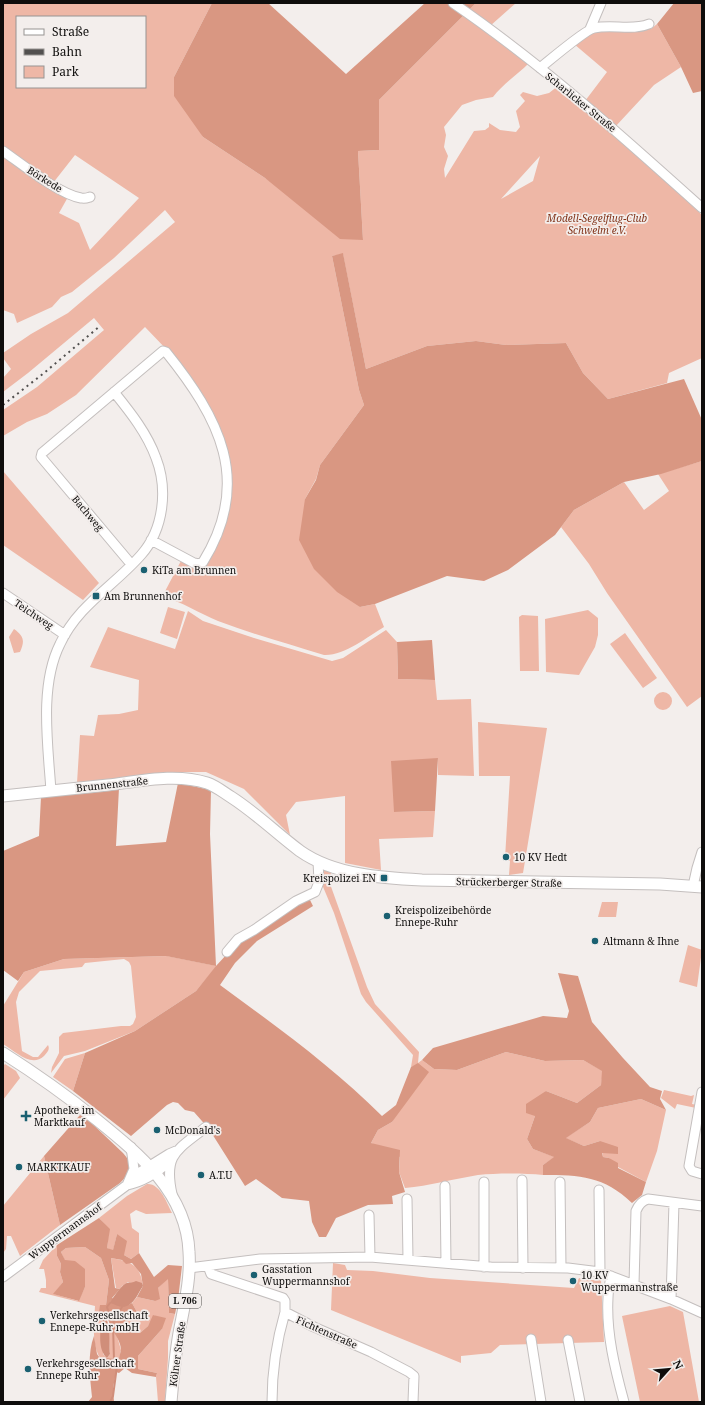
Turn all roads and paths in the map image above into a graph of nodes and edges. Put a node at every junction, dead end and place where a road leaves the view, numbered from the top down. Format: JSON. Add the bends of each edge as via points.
{"nodes":[{"id":1,"x":453,"y":3,"type":"edge"},
{"id":2,"x":601,"y":3,"type":"edge"},
{"id":3,"x":649,"y":24,"type":"dead end"},
{"id":4,"x":590,"y":29,"type":"junction"},
{"id":5,"x":540,"y":68,"type":"junction"},
{"id":6,"x":3,"y":151,"type":"edge"},
{"id":7,"x":90,"y":197,"type":"dead end"},
{"id":8,"x":702,"y":208,"type":"edge"},
{"id":9,"x":114,"y":392,"type":"junction"},
{"id":10,"x":151,"y":540,"type":"junction"},
{"id":11,"x":131,"y":564,"type":"junction"},
{"id":12,"x":3,"y":593,"type":"edge"},
{"id":13,"x":64,"y":635,"type":"junction"},
{"id":14,"x":219,"y":789,"type":"joint"},
{"id":15,"x":51,"y":791,"type":"junction"},
{"id":16,"x":3,"y":796,"type":"edge"},
{"id":17,"x":702,"y":852,"type":"edge"},
{"id":18,"x":318,"y":861,"type":"junction"},
{"id":19,"x":697,"y":886,"type":"edge"},
{"id":20,"x":226,"y":952,"type":"dead end"},
{"id":21,"x":3,"y":1054,"type":"edge"},
{"id":22,"x":702,"y":1092,"type":"edge"},
{"id":23,"x":206,"y":1127,"type":"dead end"},
{"id":24,"x":131,"y":1147,"type":"junction"},
{"id":25,"x":176,"y":1152,"type":"junction"},
{"id":26,"x":171,"y":1160,"type":"junction"},
{"id":27,"x":152,"y":1169,"type":"junction"},
{"id":28,"x":702,"y":1174,"type":"edge"},
{"id":29,"x":522,"y":1180,"type":"dead end"},
{"id":30,"x":129,"y":1181,"type":"junction"},
{"id":31,"x":484,"y":1182,"type":"dead end"},
{"id":32,"x":560,"y":1182,"type":"dead end"},
{"id":33,"x":445,"y":1186,"type":"dead end"},
{"id":34,"x":599,"y":1190,"type":"dead end"},
{"id":35,"x":172,"y":1197,"type":"junction"},
{"id":36,"x":408,"y":1199,"type":"dead end"},
{"id":37,"x":674,"y":1203,"type":"junction"},
{"id":38,"x":702,"y":1206,"type":"edge"},
{"id":39,"x":369,"y":1215,"type":"dead end"},
{"id":40,"x":370,"y":1257,"type":"junction"},
{"id":41,"x":408,"y":1259,"type":"junction"},
{"id":42,"x":446,"y":1263,"type":"junction"},
{"id":43,"x":208,"y":1266,"type":"junction"},
{"id":44,"x":484,"y":1266,"type":"junction"},
{"id":45,"x":189,"y":1268,"type":"junction"},
{"id":46,"x":523,"y":1268,"type":"junction"},
{"id":47,"x":561,"y":1268,"type":"junction"},
{"id":48,"x":600,"y":1272,"type":"junction"},
{"id":49,"x":610,"y":1276,"type":"junction"},
{"id":50,"x":3,"y":1277,"type":"edge"},
{"id":51,"x":634,"y":1284,"type":"junction"},
{"id":52,"x":671,"y":1299,"type":"junction"},
{"id":53,"x":285,"y":1312,"type":"junction"},
{"id":54,"x":702,"y":1313,"type":"edge"},
{"id":55,"x":531,"y":1339,"type":"dead end"},
{"id":56,"x":568,"y":1340,"type":"dead end"},
{"id":57,"x":171,"y":1402,"type":"edge"},
{"id":58,"x":272,"y":1402,"type":"edge"},
{"id":59,"x":413,"y":1402,"type":"edge"},
{"id":60,"x":541,"y":1402,"type":"edge"},
{"id":61,"x":580,"y":1402,"type":"edge"},
{"id":62,"x":624,"y":1402,"type":"edge"}],
"edges":[{"from":1,"to":5,"type":"street","name":"Scharlicker Straße"},
{"from":2,"to":4,"type":"street"},
{"from":3,"to":4,"type":"street","via":[[643,27],[607,26]]},
{"from":4,"to":5,"type":"street"},
{"from":5,"to":8,"type":"street","name":"Scharlicker Straße","via":[[619,133]]},
{"from":6,"to":7,"type":"street","name":"Börkede","via":[[73,196],[83,199]]},
{"from":9,"to":10,"type":"street","via":[[149,442],[160,468],[163,491],[161,512]]},
{"from":9,"to":10,"type":"street","via":[[160,352],[166,352],[206,409],[221,440],[227,490],[225,507],[215,540],[203,562],[194,563]]},
{"from":9,"to":11,"type":"street","name":"Bachweg","via":[[42,453],[41,457]]},
{"from":10,"to":11,"type":"street"},
{"from":11,"to":13,"type":"street","via":[[79,614]]},
{"from":12,"to":13,"type":"street","name":"Teichweg"},
{"from":13,"to":15,"type":"street","via":[[49,682],[47,732]]},
{"from":14,"to":15,"type":"main road","name":"Brunnenstraße","via":[[186,778]]},
{"from":14,"to":18,"type":"main road","name":"Strückerberger Straße","via":[[250,809],[301,851]]},
{"from":15,"to":16,"type":"main road","name":"Brunnenstraße"},
{"from":17,"to":19,"type":"street","via":[[697,868]]},
{"from":18,"to":19,"type":"main road","name":"Strückerberger Straße","via":[[348,872],[392,878]]},
{"from":18,"to":20,"type":"street","via":[[320,882],[315,892],[296,901],[238,938]]},
{"from":21,"to":24,"type":"main road","name":"Kölner Straße","number":"L 706","via":[[82,1108]]},
{"from":22,"to":28,"type":"street","via":[[689,1166],[692,1171]]},
{"from":23,"to":25,"type":"street","name":"Wuppermannshof"},
{"from":24,"to":27,"type":"main road","name":"Kölner Straße","number":"L 706"},
{"from":24,"to":30,"type":"street","via":[[135,1165]]},
{"from":25,"to":26,"type":"street","name":"Wuppermannshof"},
{"from":25,"to":27,"type":"street","name":"Wuppermannshof","via":[[169,1154]]},
{"from":26,"to":27,"type":"street","name":"Wuppermannshof"},
{"from":26,"to":35,"type":"street","name":"Wuppermannshof","via":[[168,1173]]},
{"from":27,"to":30,"type":"street","name":"Wuppermannshof"},
{"from":27,"to":35,"type":"main road","name":"Kölner Straße","number":"L 706"},
{"from":29,"to":46,"type":"street"},
{"from":30,"to":50,"type":"street","name":"Wuppermannshof"},
{"from":31,"to":44,"type":"street"},
{"from":32,"to":47,"type":"street"},
{"from":33,"to":42,"type":"street"},
{"from":34,"to":48,"type":"street"},
{"from":35,"to":45,"type":"main road","name":"Kölner Straße","number":"L 706","via":[[181,1212],[187,1231]]},
{"from":36,"to":41,"type":"street"},
{"from":37,"to":38,"type":"street"},
{"from":37,"to":51,"type":"street","via":[[648,1199],[636,1210]]},
{"from":37,"to":52,"type":"street"},
{"from":39,"to":40,"type":"street"},
{"from":40,"to":41,"type":"street"},
{"from":40,"to":43,"type":"street","via":[[272,1259]]},
{"from":41,"to":42,"type":"street"},
{"from":42,"to":44,"type":"street"},
{"from":43,"to":45,"type":"street"},
{"from":43,"to":53,"type":"street","name":"Fichtenstraße","via":[[211,1274],[283,1298]]},
{"from":44,"to":46,"type":"street"},
{"from":45,"to":57,"type":"main road","name":"Kölner Straße","number":"L 706"},
{"from":46,"to":47,"type":"street"},
{"from":47,"to":48,"type":"street"},
{"from":48,"to":49,"type":"street"},
{"from":49,"to":51,"type":"street"},
{"from":49,"to":62,"type":"street","via":[[608,1298],[611,1340]]},
{"from":51,"to":52,"type":"street"},
{"from":52,"to":54,"type":"street"},
{"from":53,"to":58,"type":"street","via":[[273,1364]]},
{"from":53,"to":59,"type":"street","name":"Fichtenstraße","via":[[371,1352],[414,1376]]},
{"from":55,"to":60,"type":"street"},
{"from":56,"to":61,"type":"street"}]}
